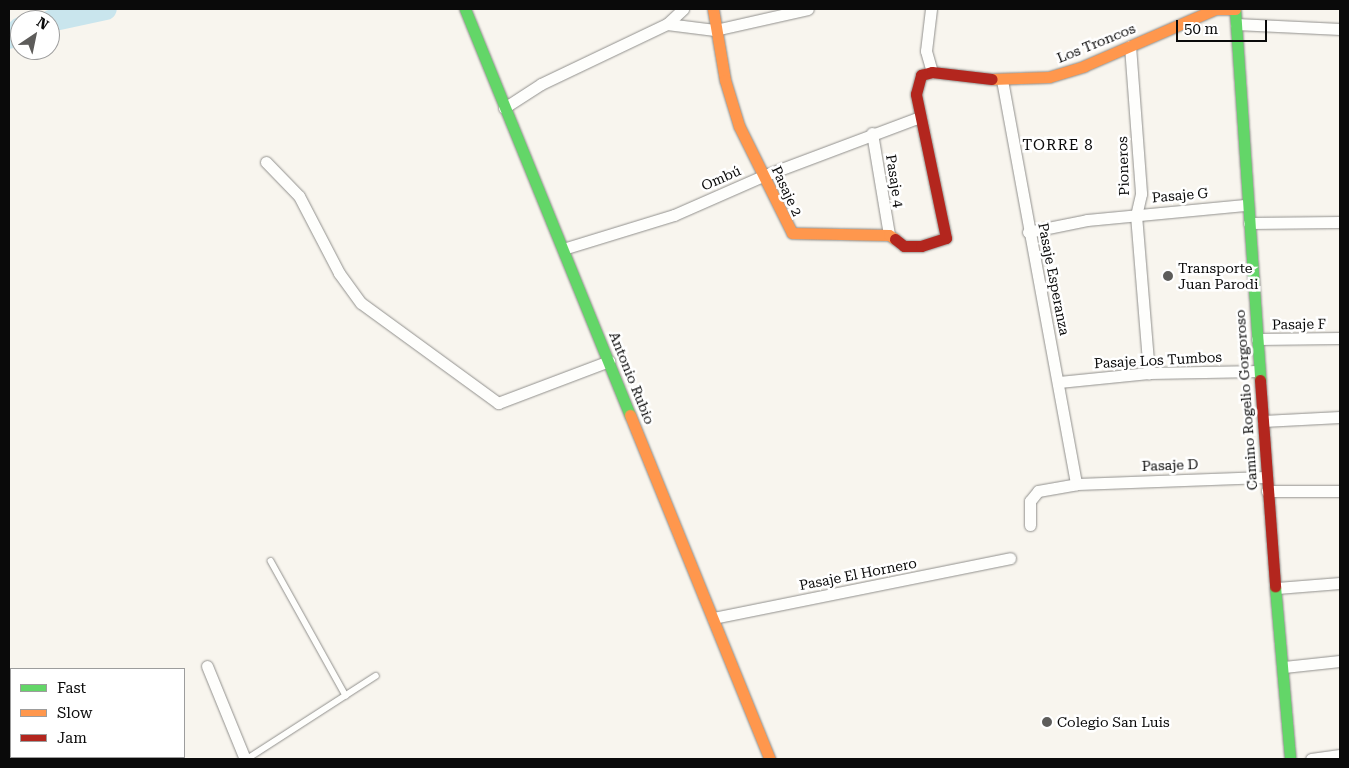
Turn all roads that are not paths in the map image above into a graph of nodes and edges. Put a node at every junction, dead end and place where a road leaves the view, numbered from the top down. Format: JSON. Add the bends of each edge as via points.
{"nodes":[{"id":1,"x":465,"y":9,"type":"edge"},
{"id":2,"x":683,"y":9,"type":"edge"},
{"id":3,"x":713,"y":9,"type":"edge"},
{"id":4,"x":808,"y":9,"type":"edge"},
{"id":5,"x":931,"y":9,"type":"edge"},
{"id":6,"x":1236,"y":9,"type":"edge"},
{"id":7,"x":667,"y":24,"type":"junction"},
{"id":8,"x":1236,"y":24,"type":"junction"},
{"id":9,"x":1340,"y":29,"type":"edge"},
{"id":10,"x":715,"y":30,"type":"junction"},
{"id":11,"x":1130,"y":46,"type":"junction"},
{"id":12,"x":932,"y":72,"type":"junction"},
{"id":13,"x":1002,"y":80,"type":"junction"},
{"id":14,"x":504,"y":108,"type":"junction"},
{"id":15,"x":920,"y":117,"type":"junction"},
{"id":16,"x":872,"y":133,"type":"junction"},
{"id":17,"x":266,"y":162,"type":"dead end"},
{"id":18,"x":763,"y":176,"type":"junction"},
{"id":19,"x":1247,"y":205,"type":"junction"},
{"id":20,"x":1136,"y":215,"type":"junction"},
{"id":21,"x":1340,"y":222,"type":"edge"},
{"id":22,"x":1250,"y":223,"type":"junction"},
{"id":23,"x":1028,"y":232,"type":"junction"},
{"id":24,"x":889,"y":235,"type":"junction"},
{"id":25,"x":563,"y":249,"type":"junction"},
{"id":26,"x":1340,"y":338,"type":"edge"},
{"id":27,"x":1257,"y":339,"type":"junction"},
{"id":28,"x":609,"y":361,"type":"junction"},
{"id":29,"x":1259,"y":371,"type":"junction"},
{"id":30,"x":1149,"y":373,"type":"junction"},
{"id":31,"x":1059,"y":382,"type":"junction"},
{"id":32,"x":1340,"y":417,"type":"edge"},
{"id":33,"x":1263,"y":421,"type":"junction"},
{"id":34,"x":1266,"y":477,"type":"junction"},
{"id":35,"x":1076,"y":484,"type":"junction"},
{"id":36,"x":1267,"y":491,"type":"junction"},
{"id":37,"x":1340,"y":491,"type":"edge"},
{"id":38,"x":1030,"y":525,"type":"dead end"},
{"id":39,"x":1010,"y":558,"type":"dead end"},
{"id":40,"x":271,"y":561,"type":"dead end"},
{"id":41,"x":1340,"y":583,"type":"edge"},
{"id":42,"x":1277,"y":588,"type":"junction"},
{"id":43,"x":713,"y":618,"type":"junction"},
{"id":44,"x":1340,"y":661,"type":"edge"},
{"id":45,"x":207,"y":666,"type":"dead end"},
{"id":46,"x":1284,"y":667,"type":"junction"},
{"id":47,"x":376,"y":676,"type":"dead end"},
{"id":48,"x":346,"y":696,"type":"junction"},
{"id":49,"x":1340,"y":756,"type":"edge"},
{"id":50,"x":246,"y":759,"type":"edge"},
{"id":51,"x":770,"y":759,"type":"edge"},
{"id":52,"x":1290,"y":759,"type":"edge"},
{"id":53,"x":1311,"y":759,"type":"edge"}],
"edges":[{"from":1,"to":14,"type":"street","name":"Antonio Rubio"},
{"from":2,"to":7,"type":"street"},
{"from":3,"to":10,"type":"street","name":"Pasaje 2"},
{"from":4,"to":10,"type":"street"},
{"from":5,"to":12,"type":"street","via":[[926,51]]},
{"from":6,"to":8,"type":"street","name":"Camino Rogelio Gorgoroso"},
{"from":6,"to":11,"type":"street","name":"Los Troncos","via":[[1216,10]]},
{"from":7,"to":10,"type":"street"},
{"from":7,"to":14,"type":"street","via":[[549,80]]},
{"from":8,"to":9,"type":"street"},
{"from":8,"to":19,"type":"street","name":"Camino Rogelio Gorgoroso"},
{"from":10,"to":18,"type":"street","name":"Pasaje 2","via":[[739,126]]},
{"from":11,"to":13,"type":"street","name":"Los Troncos","via":[[1063,73]]},
{"from":11,"to":20,"type":"street","name":"Pioneros","via":[[1141,194]]},
{"from":12,"to":13,"type":"street","name":"Los Troncos"},
{"from":12,"to":15,"type":"street","via":[[921,75],[915,85]]},
{"from":13,"to":23,"type":"street","name":"Pasaje Esperanza"},
{"from":14,"to":25,"type":"street","name":"Antonio Rubio"},
{"from":15,"to":16,"type":"street","name":"Ombú"},
{"from":15,"to":24,"type":"street","name":"Pasaje 2","via":[[946,238],[934,244],[904,246]]},
{"from":16,"to":18,"type":"street","name":"Ombú"},
{"from":16,"to":24,"type":"street","name":"Pasaje 4"},
{"from":17,"to":28,"type":"street","via":[[299,196],[339,273],[361,303],[498,403]]},
{"from":18,"to":24,"type":"street","name":"Pasaje 2","via":[[792,233]]},
{"from":18,"to":25,"type":"street","name":"Ombú","via":[[691,208]]},
{"from":19,"to":20,"type":"street","name":"Pasaje G"},
{"from":19,"to":22,"type":"street","name":"Camino Rogelio Gorgoroso"},
{"from":20,"to":23,"type":"street","name":"Pasaje G"},
{"from":20,"to":30,"type":"street","name":"Pioneros"},
{"from":21,"to":22,"type":"street"},
{"from":22,"to":27,"type":"street","name":"Camino Rogelio Gorgoroso"},
{"from":23,"to":31,"type":"street","name":"Pasaje Esperanza"},
{"from":25,"to":28,"type":"street","name":"Antonio Rubio"},
{"from":26,"to":27,"type":"street","name":"Pasaje F"},
{"from":27,"to":29,"type":"street","name":"Camino Rogelio Gorgoroso"},
{"from":28,"to":43,"type":"street","name":"Antonio Rubio"},
{"from":29,"to":30,"type":"street","name":"Pasaje Los Tumbos"},
{"from":29,"to":33,"type":"street","name":"Camino Rogelio Gorgoroso"},
{"from":30,"to":31,"type":"street","name":"Pasaje Los Tumbos"},
{"from":31,"to":35,"type":"street","name":"Pasaje Esperanza"},
{"from":32,"to":33,"type":"street"},
{"from":33,"to":34,"type":"street","name":"Camino Rogelio Gorgoroso"},
{"from":34,"to":35,"type":"street","name":"Pasaje D"},
{"from":34,"to":36,"type":"street","name":"Camino Rogelio Gorgoroso"},
{"from":35,"to":38,"type":"street","name":"Pasaje D","via":[[1033,496]]},
{"from":36,"to":37,"type":"street"},
{"from":36,"to":42,"type":"street","name":"Camino Rogelio Gorgoroso"},
{"from":39,"to":43,"type":"street","name":"Pasaje El Hornero"},
{"from":40,"to":48,"type":"lane"},
{"from":41,"to":42,"type":"street"},
{"from":42,"to":46,"type":"street","name":"Camino Rogelio Gorgoroso"},
{"from":43,"to":51,"type":"street","name":"Antonio Rubio"},
{"from":44,"to":46,"type":"street"},
{"from":45,"to":50,"type":"street"},
{"from":46,"to":52,"type":"street","name":"Camino Rogelio Gorgoroso"},
{"from":47,"to":48,"type":"lane"},
{"from":48,"to":50,"type":"lane"},
{"from":49,"to":53,"type":"street"}]}
